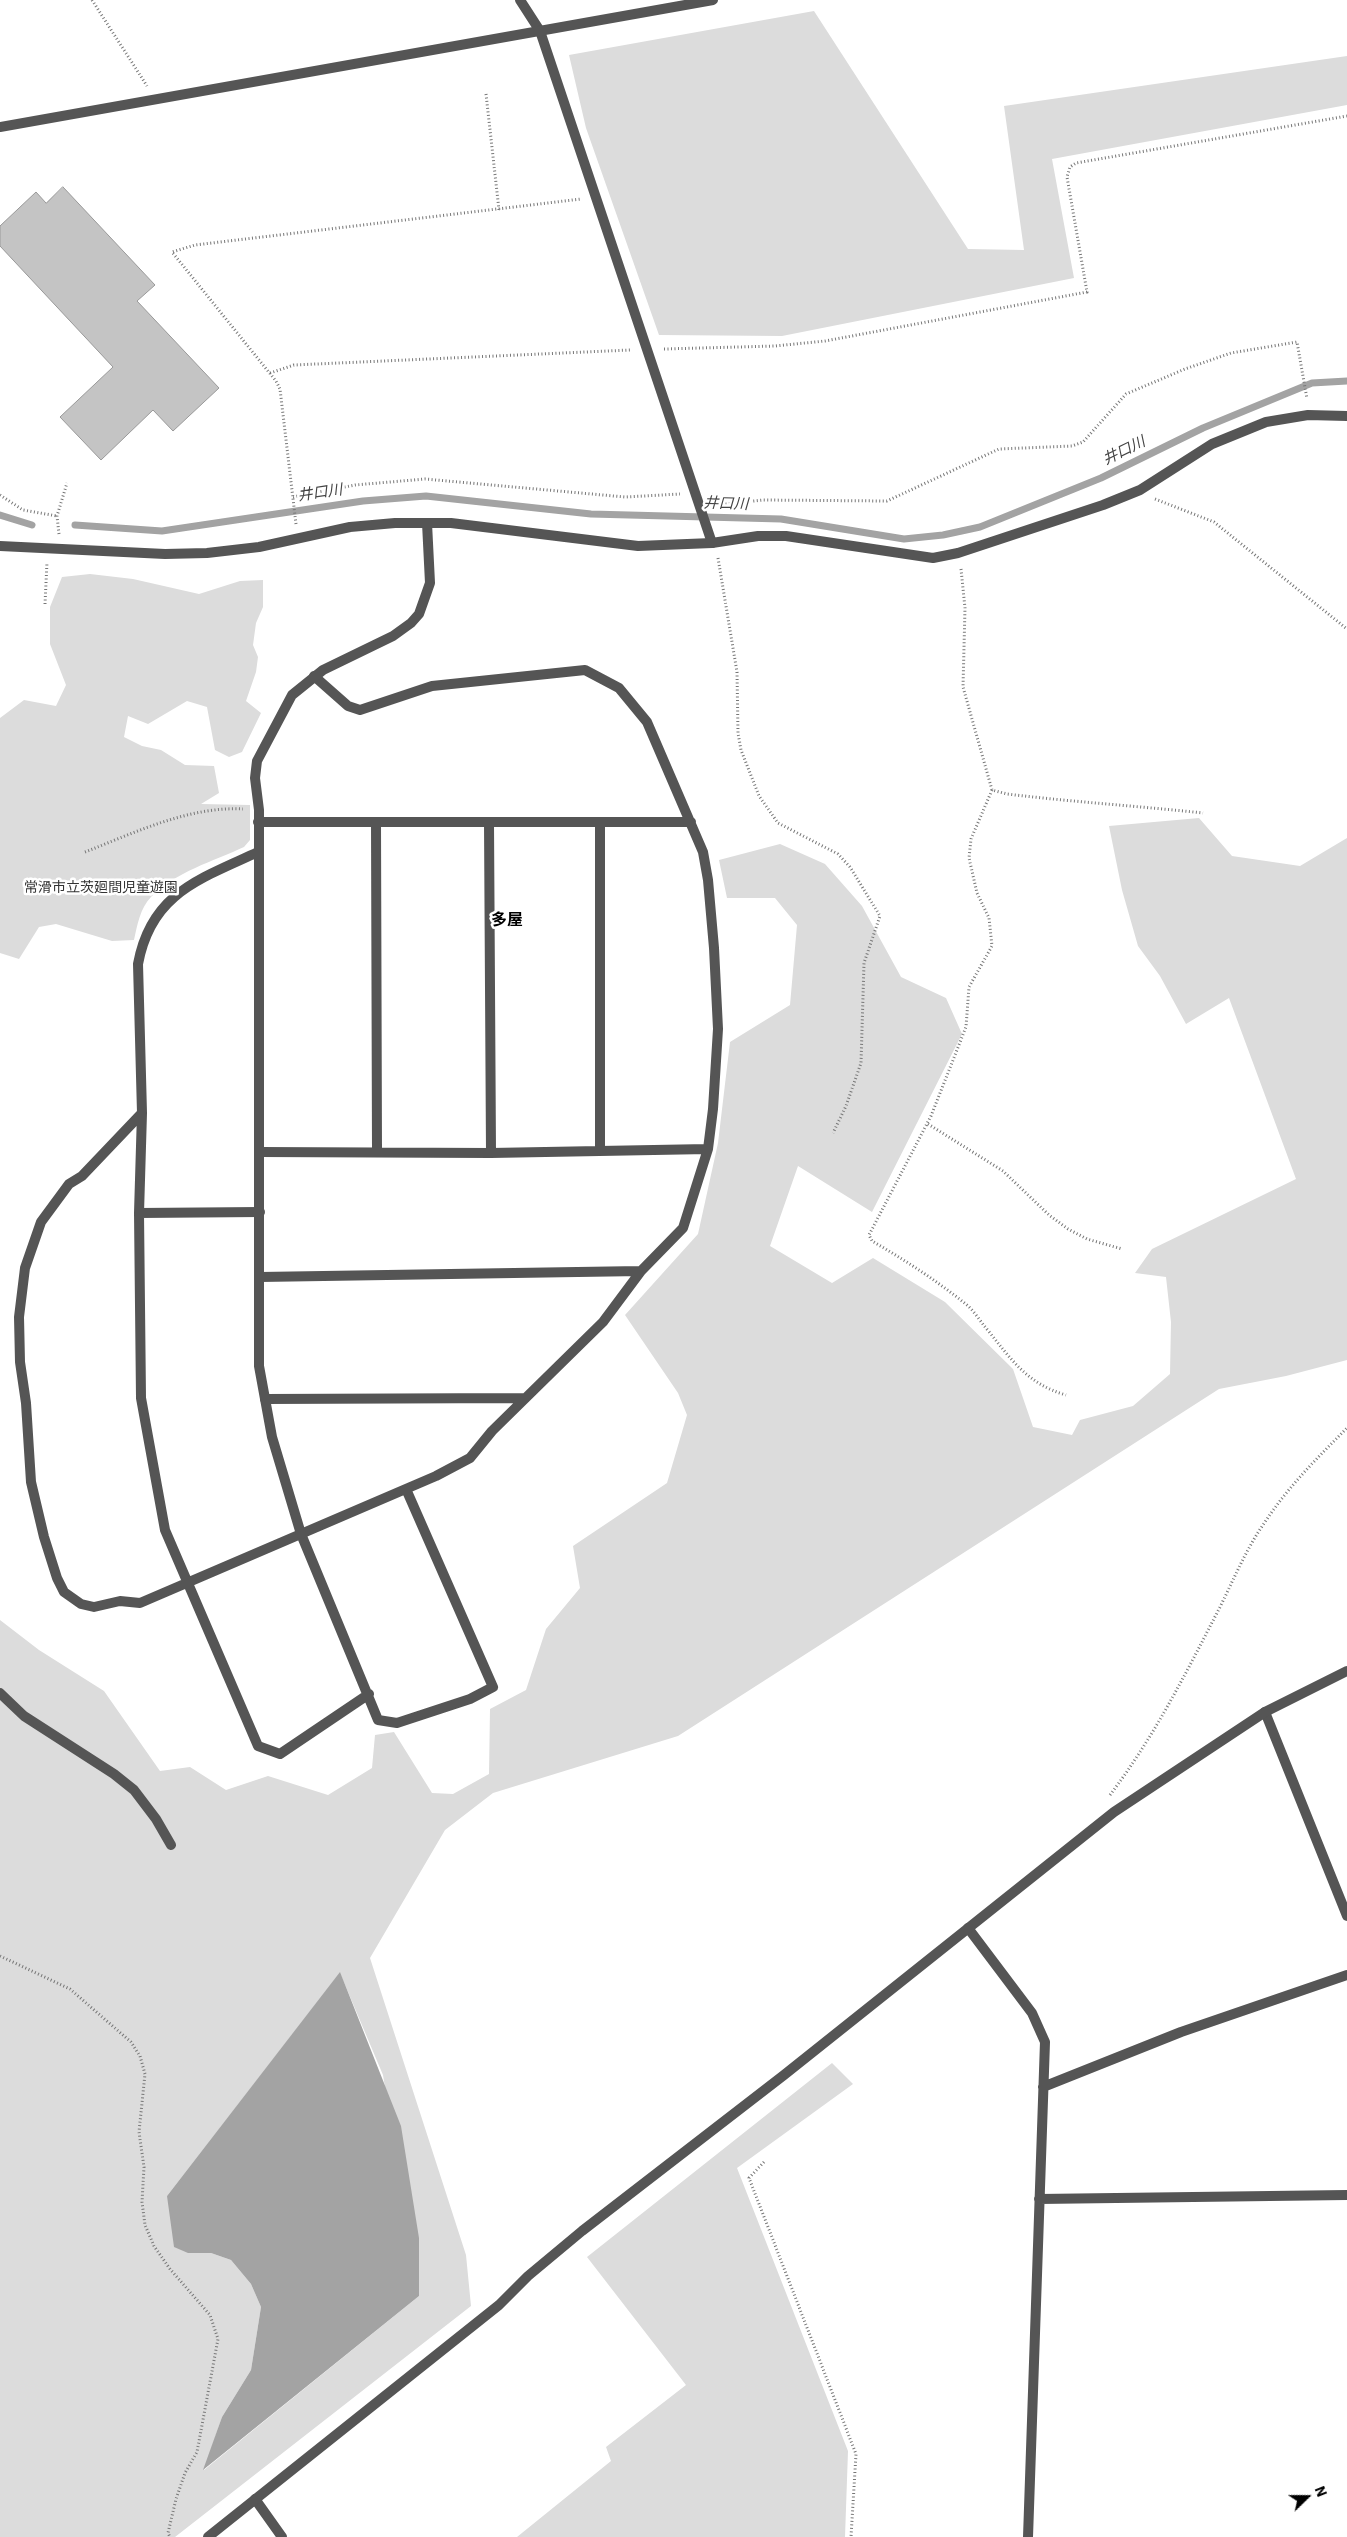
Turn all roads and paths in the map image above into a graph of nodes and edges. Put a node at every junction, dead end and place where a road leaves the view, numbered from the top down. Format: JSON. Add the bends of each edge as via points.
{"nodes":[{"id":1,"x":92,"y":0,"type":"edge"},
{"id":2,"x":520,"y":0,"type":"edge"},
{"id":3,"x":713,"y":0,"type":"edge"},
{"id":4,"x":540,"y":31,"type":"junction"},
{"id":5,"x":486,"y":94,"type":"dead end"},
{"id":6,"x":150,"y":101,"type":"junction"},
{"id":7,"x":1347,"y":116,"type":"edge"},
{"id":8,"x":0,"y":127,"type":"edge"},
{"id":9,"x":595,"y":195,"type":"junction"},
{"id":10,"x":499,"y":210,"type":"junction"},
{"id":11,"x":646,"y":349,"type":"junction"},
{"id":12,"x":270,"y":373,"type":"junction"},
{"id":13,"x":1310,"y":415,"type":"junction"},
{"id":14,"x":1347,"y":416,"type":"edge"},
{"id":15,"x":66,"y":483,"type":"dead end"},
{"id":16,"x":694,"y":490,"type":"junction"},
{"id":17,"x":1140,"y":490,"type":"junction"},
{"id":18,"x":0,"y":495,"type":"edge"},
{"id":19,"x":293,"y":497,"type":"junction"},
{"id":20,"x":699,"y":507,"type":"junction"},
{"id":21,"x":57,"y":516,"type":"junction"},
{"id":22,"x":427,"y":524,"type":"junction"},
{"id":23,"x":298,"y":537,"type":"junction"},
{"id":24,"x":712,"y":543,"type":"junction"},
{"id":25,"x":0,"y":546,"type":"edge"},
{"id":26,"x":48,"y":548,"type":"junction"},
{"id":27,"x":60,"y":548,"type":"junction"},
{"id":28,"x":958,"y":553,"type":"junction"},
{"id":29,"x":45,"y":604,"type":"dead end"},
{"id":30,"x":1347,"y":629,"type":"edge"},
{"id":31,"x":314,"y":676,"type":"junction"},
{"id":32,"x":992,"y":790,"type":"junction"},
{"id":33,"x":259,"y":810,"type":"junction"},
{"id":34,"x":1203,"y":813,"type":"dead end"},
{"id":35,"x":258,"y":822,"type":"junction"},
{"id":36,"x":376,"y":822,"type":"junction"},
{"id":37,"x":691,"y":822,"type":"junction"},
{"id":38,"x":489,"y":823,"type":"junction"},
{"id":39,"x":600,"y":823,"type":"junction"},
{"id":40,"x":85,"y":852,"type":"dead end"},
{"id":41,"x":258,"y":852,"type":"junction"},
{"id":42,"x":142,"y":1113,"type":"junction"},
{"id":43,"x":928,"y":1124,"type":"junction"},
{"id":44,"x":833,"y":1133,"type":"dead end"},
{"id":45,"x":708,"y":1149,"type":"junction"},
{"id":46,"x":600,"y":1150,"type":"junction"},
{"id":47,"x":260,"y":1152,"type":"junction"},
{"id":48,"x":377,"y":1152,"type":"junction"},
{"id":49,"x":491,"y":1153,"type":"junction"},
{"id":50,"x":260,"y":1212,"type":"junction"},
{"id":51,"x":139,"y":1213,"type":"junction"},
{"id":52,"x":1122,"y":1249,"type":"dead end"},
{"id":53,"x":641,"y":1271,"type":"junction"},
{"id":54,"x":260,"y":1277,"type":"junction"},
{"id":55,"x":1066,"y":1395,"type":"dead end"},
{"id":56,"x":525,"y":1398,"type":"junction"},
{"id":57,"x":265,"y":1399,"type":"junction"},
{"id":58,"x":1347,"y":1428,"type":"edge"},
{"id":59,"x":406,"y":1489,"type":"junction"},
{"id":60,"x":301,"y":1534,"type":"junction"},
{"id":61,"x":186,"y":1582,"type":"junction"},
{"id":62,"x":1347,"y":1671,"type":"edge"},
{"id":63,"x":0,"y":1693,"type":"edge"},
{"id":64,"x":369,"y":1694,"type":"junction"},
{"id":65,"x":1265,"y":1712,"type":"junction"},
{"id":66,"x":1114,"y":1812,"type":"junction"},
{"id":67,"x":171,"y":1845,"type":"dead end"},
{"id":68,"x":1344,"y":1900,"type":"edge"},
{"id":69,"x":1347,"y":1916,"type":"edge"},
{"id":70,"x":968,"y":1928,"type":"junction"},
{"id":71,"x":0,"y":1956,"type":"edge"},
{"id":72,"x":1347,"y":1975,"type":"edge"},
{"id":73,"x":1043,"y":2087,"type":"junction"},
{"id":74,"x":764,"y":2162,"type":"dead end"},
{"id":75,"x":1347,"y":2195,"type":"edge"},
{"id":76,"x":1039,"y":2199,"type":"junction"},
{"id":77,"x":255,"y":2500,"type":"junction"},
{"id":78,"x":170,"y":2537,"type":"edge"},
{"id":79,"x":208,"y":2537,"type":"edge"},
{"id":80,"x":282,"y":2537,"type":"edge"},
{"id":81,"x":851,"y":2537,"type":"edge"},
{"id":82,"x":1028,"y":2537,"type":"edge"}],
"edges":[{"from":1,"to":6,"type":"path","via":[[146,82]]},
{"from":2,"to":4,"type":"street"},
{"from":3,"to":4,"type":"street"},
{"from":4,"to":6,"type":"street"},
{"from":4,"to":9,"type":"street"},
{"from":5,"to":10,"type":"path"},
{"from":6,"to":8,"type":"street"},
{"from":7,"to":11,"type":"path","via":[[1076,163],[1067,177],[1087,292],[825,341],[775,346]]},
{"from":9,"to":10,"type":"path"},
{"from":9,"to":11,"type":"street"},
{"from":10,"to":12,"type":"path","via":[[195,245],[172,252]]},
{"from":11,"to":12,"type":"path","via":[[294,365]]},
{"from":11,"to":16,"type":"street"},
{"from":12,"to":19,"type":"path","via":[[280,389]]},
{"from":13,"to":14,"type":"street"},
{"from":13,"to":17,"type":"street","via":[[1266,422],[1212,444]]},
{"from":13,"to":20,"type":"path","via":[[1297,342],[1231,353],[1126,394],[1083,442],[1072,446],[999,449],[887,501],[763,500]]},
{"from":15,"to":21,"type":"path"},
{"from":16,"to":19,"type":"path","via":[[655,496],[625,496],[425,479],[355,485]]},
{"from":16,"to":20,"type":"street"},
{"from":17,"to":28,"type":"street"},
{"from":17,"to":30,"type":"path","via":[[1148,497],[1214,522]]},
{"from":18,"to":21,"type":"path","via":[[23,510]]},
{"from":19,"to":23,"type":"path"},
{"from":20,"to":24,"type":"street"},
{"from":21,"to":27,"type":"path"},
{"from":22,"to":23,"type":"street","via":[[350,527]]},
{"from":22,"to":24,"type":"street","via":[[638,546]]},
{"from":22,"to":31,"type":"street","via":[[430,584],[419,614],[393,636]]},
{"from":23,"to":27,"type":"street","via":[[259,547],[207,553]]},
{"from":24,"to":28,"type":"street","via":[[758,536],[786,536],[933,558]]},
{"from":24,"to":44,"type":"path","via":[[720,562],[737,672],[741,750],[759,796],[778,823],[838,854],[850,867],[880,916],[864,963],[860,1063]]},
{"from":25,"to":26,"type":"street"},
{"from":26,"to":27,"type":"street"},
{"from":26,"to":29,"type":"path"},
{"from":28,"to":32,"type":"path","via":[[965,608],[963,687]]},
{"from":31,"to":33,"type":"street","via":[[292,695],[257,761],[255,778]]},
{"from":31,"to":37,"type":"street","via":[[348,706],[360,710],[432,686],[585,670],[619,688],[647,722]]},
{"from":32,"to":34,"type":"path","via":[[1103,805],[1133,804]]},
{"from":32,"to":43,"type":"path","via":[[972,838],[969,858],[978,893],[989,918],[992,946],[970,988],[966,1027]]},
{"from":33,"to":35,"type":"street"},
{"from":33,"to":40,"type":"path","via":[[208,810]]},
{"from":35,"to":36,"type":"street"},
{"from":35,"to":41,"type":"street"},
{"from":36,"to":38,"type":"street"},
{"from":36,"to":48,"type":"street"},
{"from":37,"to":39,"type":"street"},
{"from":37,"to":45,"type":"street","via":[[703,852],[714,948],[718,1029]]},
{"from":38,"to":39,"type":"street"},
{"from":38,"to":49,"type":"street"},
{"from":39,"to":46,"type":"street"},
{"from":41,"to":42,"type":"street","via":[[186,886],[162,909],[146,933],[138,964]]},
{"from":41,"to":47,"type":"street"},
{"from":42,"to":51,"type":"street"},
{"from":42,"to":61,"type":"street","via":[[82,1176],[61,1193],[41,1222],[30,1246],[22,1281],[19,1318],[31,1482],[57,1578],[64,1592],[74,1600],[94,1607],[120,1601],[140,1603]]},
{"from":43,"to":52,"type":"path","via":[[1003,1171],[1068,1229],[1087,1239]]},
{"from":43,"to":55,"type":"path","via":[[869,1235],[872,1241],[968,1306],[1030,1378],[1046,1389]]},
{"from":45,"to":46,"type":"street"},
{"from":45,"to":53,"type":"street","via":[[683,1228]]},
{"from":46,"to":49,"type":"street"},
{"from":47,"to":48,"type":"street"},
{"from":47,"to":50,"type":"street"},
{"from":48,"to":49,"type":"street"},
{"from":50,"to":51,"type":"street"},
{"from":50,"to":54,"type":"street"},
{"from":51,"to":61,"type":"street","via":[[141,1398],[165,1530]]},
{"from":53,"to":54,"type":"street"},
{"from":53,"to":56,"type":"street","via":[[604,1322]]},
{"from":54,"to":57,"type":"street","via":[[259,1366]]},
{"from":56,"to":57,"type":"street"},
{"from":56,"to":59,"type":"street","via":[[470,1458]]},
{"from":57,"to":60,"type":"street","via":[[272,1437]]},
{"from":58,"to":66,"type":"path","via":[[1264,1523],[1238,1567],[1171,1704],[1109,1795]]},
{"from":59,"to":60,"type":"street"},
{"from":59,"to":64,"type":"street","via":[[493,1687],[470,1699],[397,1723],[378,1720]]},
{"from":60,"to":61,"type":"street"},
{"from":60,"to":64,"type":"street"},
{"from":61,"to":64,"type":"street","via":[[258,1746],[280,1754]]},
{"from":62,"to":65,"type":"street"},
{"from":63,"to":67,"type":"street","via":[[31,1721],[134,1790]]},
{"from":65,"to":66,"type":"street"},
{"from":65,"to":68,"type":"street"},
{"from":66,"to":70,"type":"street"},
{"from":68,"to":69,"type":"street"},
{"from":70,"to":73,"type":"street","via":[[1032,2013],[1041,2030],[1045,2042]]},
{"from":70,"to":77,"type":"street","via":[[582,2231],[499,2305]]},
{"from":71,"to":78,"type":"path","via":[[70,1989],[131,2042],[140,2056],[145,2074],[139,2132],[146,2225],[154,2246],[170,2269],[210,2315],[218,2339],[197,2452],[176,2499],[168,2533]]},
{"from":72,"to":73,"type":"street","via":[[1181,2032]]},
{"from":73,"to":76,"type":"street"},
{"from":74,"to":81,"type":"path","via":[[749,2178],[856,2454]]},
{"from":75,"to":76,"type":"street"},
{"from":76,"to":82,"type":"street"},
{"from":77,"to":79,"type":"street"},
{"from":77,"to":80,"type":"street"}]}
